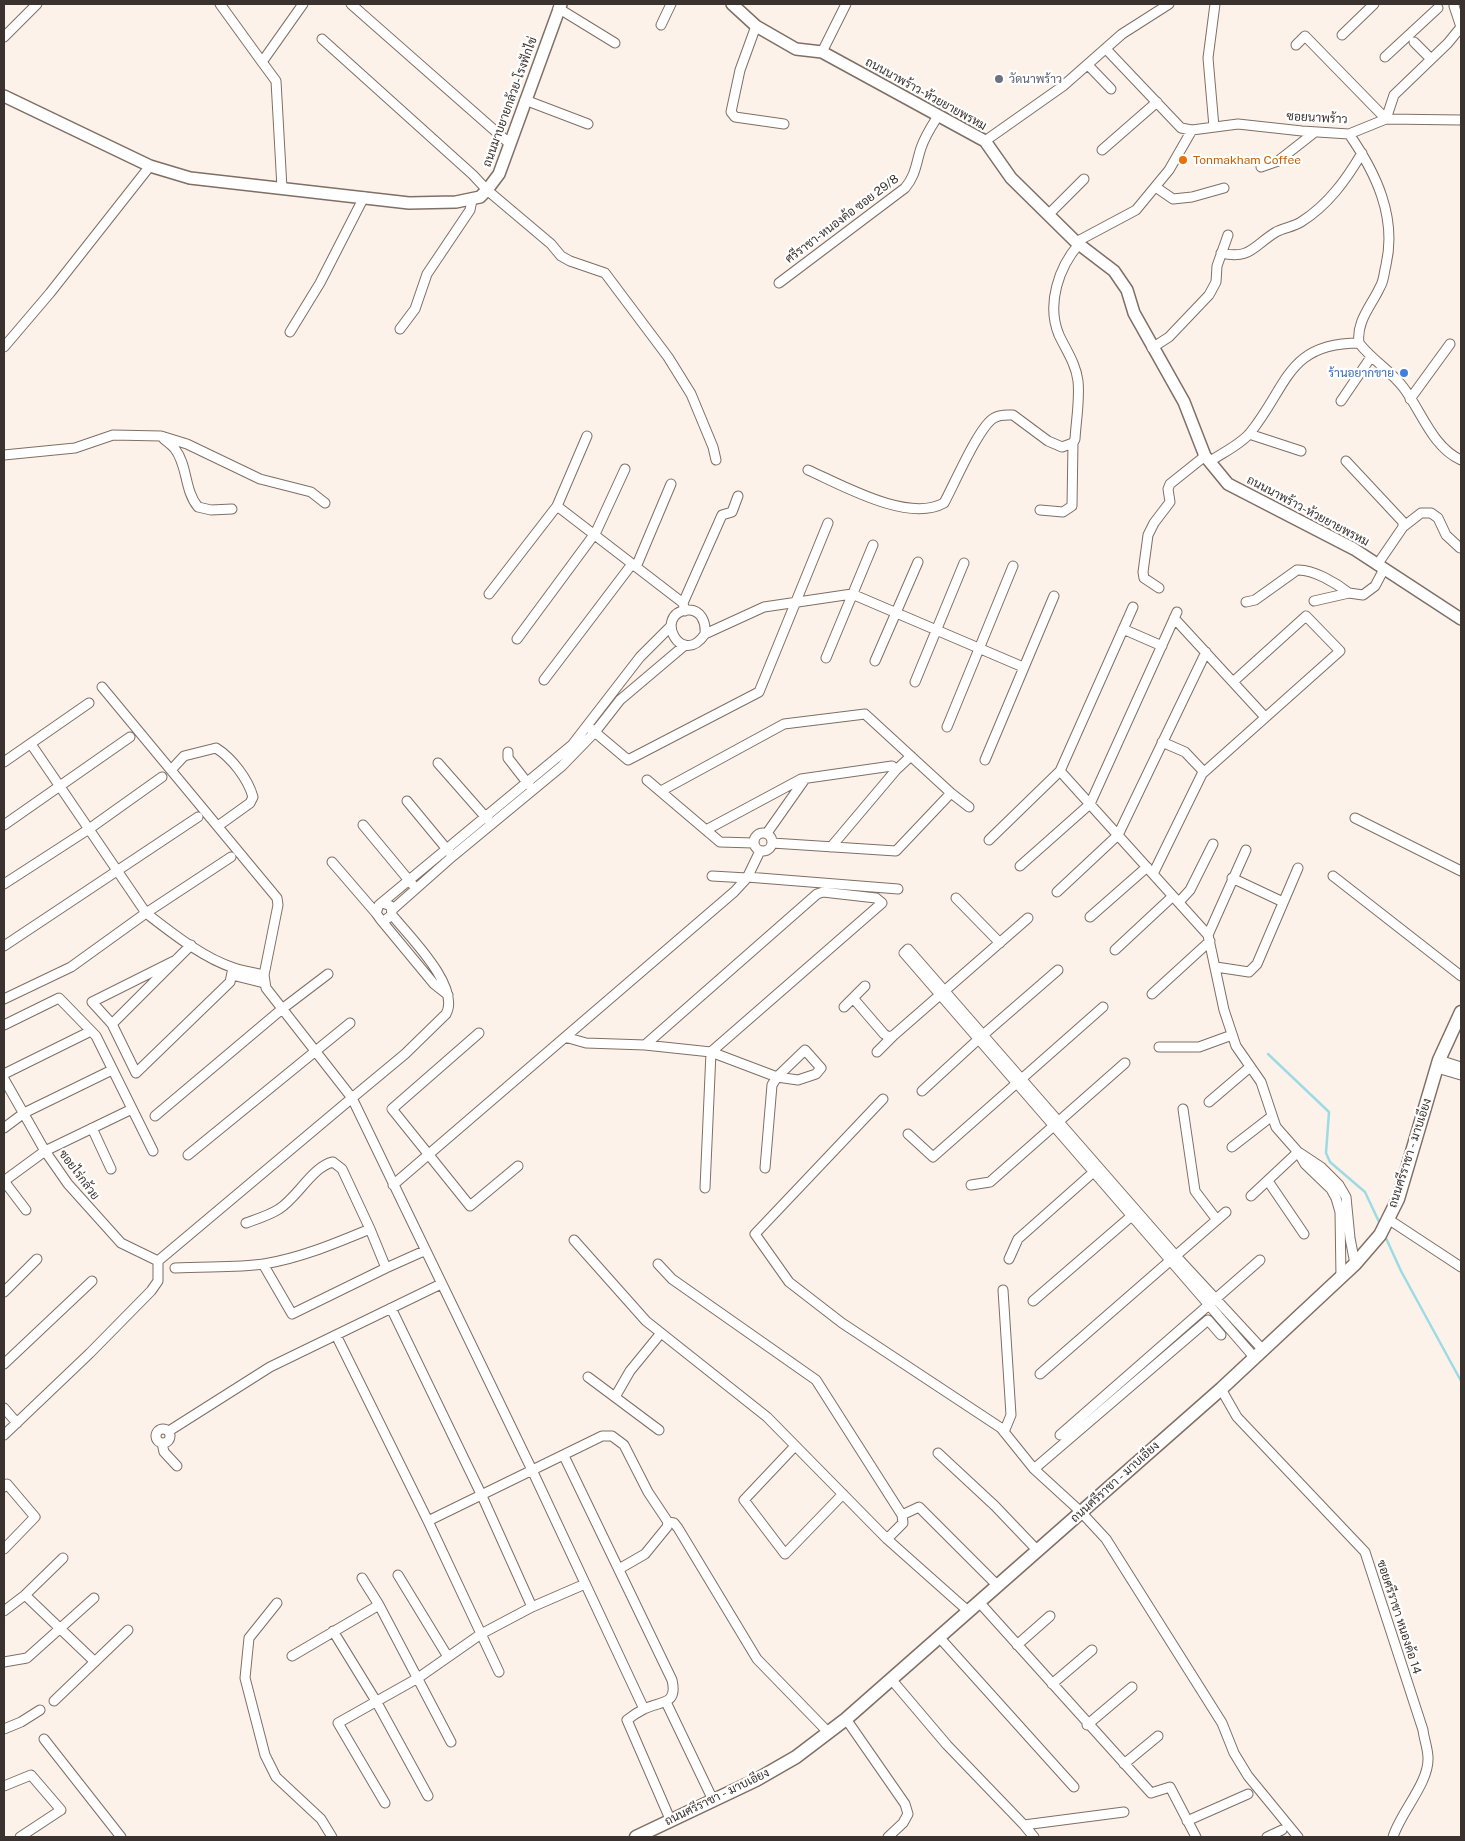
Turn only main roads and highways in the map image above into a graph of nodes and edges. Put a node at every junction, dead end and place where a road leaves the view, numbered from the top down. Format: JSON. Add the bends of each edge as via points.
{"nodes":[{"id":1,"x":1461,"y":1012,"type":"edge"},
{"id":2,"x":636,"y":1837,"type":"edge"}],
"edges":[{"from":1,"to":2,"type":"main road","name":"ถนนศรีราชา - มาบเอียง","via":[[1438,1064],[1398,1199],[1380,1235],[1355,1264],[1221,1389],[846,1718],[796,1757],[756,1780]]}]}
